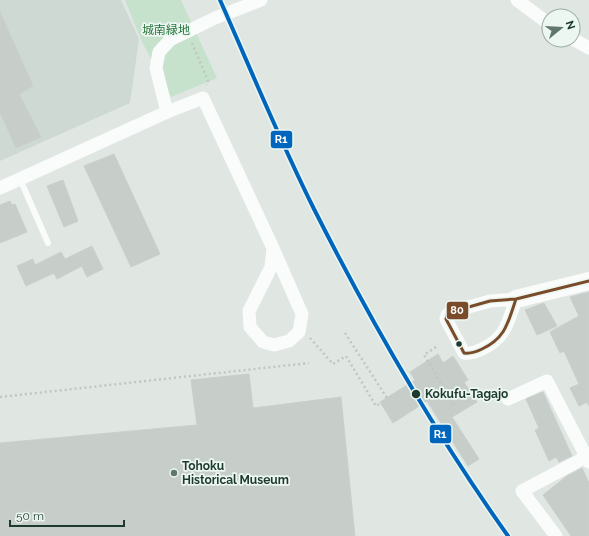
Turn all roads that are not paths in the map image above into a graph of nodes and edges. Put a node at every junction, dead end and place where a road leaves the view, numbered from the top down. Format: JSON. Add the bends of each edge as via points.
{"nodes":[{"id":1,"x":261,"y":0,"type":"edge"},
{"id":2,"x":517,"y":0,"type":"edge"},
{"id":3,"x":541,"y":18,"type":"edge"},
{"id":4,"x":167,"y":112,"type":"junction"},
{"id":5,"x":20,"y":179,"type":"junction"},
{"id":6,"x":0,"y":188,"type":"edge"},
{"id":7,"x":48,"y":243,"type":"dead end"},
{"id":8,"x":273,"y":249,"type":"junction"},
{"id":9,"x":589,"y":281,"type":"edge"},
{"id":10,"x":516,"y":298,"type":"junction"},
{"id":11,"x":508,"y":399,"type":"dead end"},
{"id":12,"x":588,"y":459,"type":"edge"},
{"id":13,"x":556,"y":536,"type":"edge"}],
"edges":[{"from":1,"to":4,"type":"street","via":[[170,40],[159,52],[156,68]]},
{"from":2,"to":3,"type":"street"},
{"from":4,"to":5,"type":"street"},
{"from":4,"to":8,"type":"street","via":[[203,98]]},
{"from":5,"to":6,"type":"street"},
{"from":5,"to":7,"type":"lane"},
{"from":8,"to":8,"type":"street","via":[[302,314],[299,332],[290,341],[274,345],[263,342],[250,328],[249,311],[271,267]]},
{"from":9,"to":10,"type":"street"},
{"from":10,"to":10,"type":"street","via":[[505,329],[496,343],[470,354],[464,353],[446,319],[447,315],[490,301]]},
{"from":11,"to":12,"type":"street","via":[[547,381]]},
{"from":12,"to":13,"type":"street","via":[[522,491]]}]}
